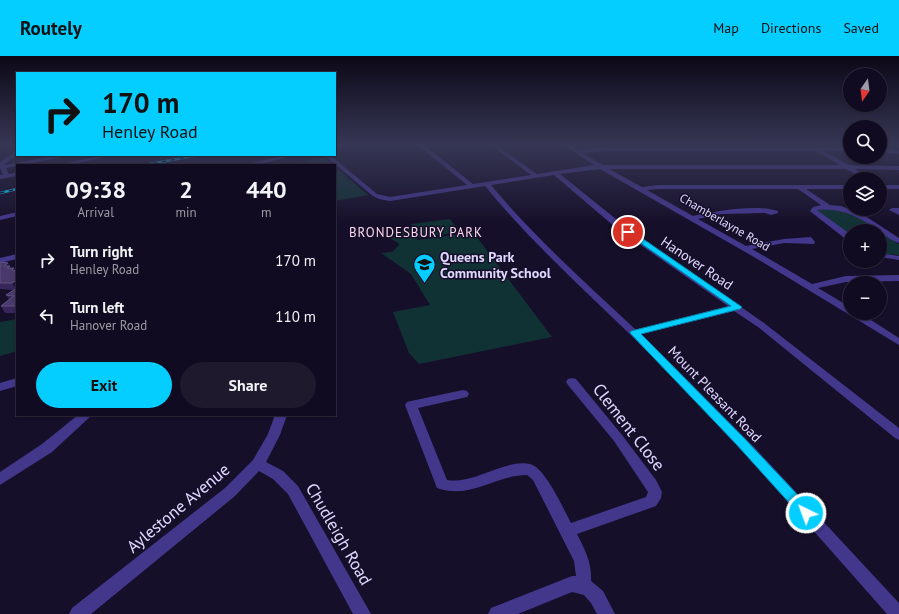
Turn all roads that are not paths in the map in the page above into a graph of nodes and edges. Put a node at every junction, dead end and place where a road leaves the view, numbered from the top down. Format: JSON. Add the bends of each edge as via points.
{"nodes":[{"id":1,"x":346,"y":171,"type":"edge"},
{"id":2,"x":453,"y":171,"type":"edge"},
{"id":3,"x":529,"y":171,"type":"edge"},
{"id":4,"x":567,"y":171,"type":"edge"},
{"id":5,"x":610,"y":171,"type":"edge"},
{"id":6,"x":555,"y":173,"type":"junction"},
{"id":7,"x":16,"y":174,"type":"edge"},
{"id":8,"x":3,"y":176,"type":"edge"},
{"id":9,"x":536,"y":176,"type":"junction"},
{"id":10,"x":487,"y":184,"type":"junction"},
{"id":11,"x":472,"y":186,"type":"junction"},
{"id":12,"x":887,"y":186,"type":"edge"},
{"id":13,"x":799,"y":187,"type":"junction"},
{"id":14,"x":843,"y":187,"type":"edge"},
{"id":15,"x":899,"y":187,"type":"edge"},
{"id":16,"x":642,"y":189,"type":"junction"},
{"id":17,"x":826,"y":206,"type":"junction"},
{"id":18,"x":766,"y":211,"type":"dead end"},
{"id":19,"x":16,"y":214,"type":"edge"},
{"id":20,"x":0,"y":218,"type":"edge"},
{"id":21,"x":690,"y":218,"type":"junction"},
{"id":22,"x":843,"y":233,"type":"edge"},
{"id":23,"x":801,"y":241,"type":"dead end"},
{"id":24,"x":899,"y":241,"type":"edge"},
{"id":25,"x":746,"y":248,"type":"junction"},
{"id":26,"x":16,"y":256,"type":"edge"},
{"id":27,"x":887,"y":256,"type":"edge"},
{"id":28,"x":899,"y":258,"type":"edge"},
{"id":29,"x":0,"y":261,"type":"edge"},
{"id":30,"x":889,"y":278,"type":"junction"},
{"id":31,"x":899,"y":278,"type":"edge"},
{"id":32,"x":899,"y":284,"type":"edge"},
{"id":33,"x":811,"y":287,"type":"junction"},
{"id":34,"x":737,"y":307,"type":"junction"},
{"id":35,"x":843,"y":307,"type":"edge"},
{"id":36,"x":864,"y":320,"type":"edge"},
{"id":37,"x":635,"y":333,"type":"junction"},
{"id":38,"x":899,"y":342,"type":"edge"},
{"id":39,"x":16,"y":382,"type":"edge"},
{"id":40,"x":572,"y":382,"type":"dead end"},
{"id":41,"x":0,"y":387,"type":"edge"},
{"id":42,"x":463,"y":394,"type":"dead end"},
{"id":43,"x":85,"y":416,"type":"edge"},
{"id":44,"x":281,"y":416,"type":"edge"},
{"id":45,"x":899,"y":435,"type":"edge"},
{"id":46,"x":258,"y":464,"type":"junction"},
{"id":47,"x":0,"y":479,"type":"edge"},
{"id":48,"x":568,"y":531,"type":"junction"},
{"id":49,"x":583,"y":584,"type":"junction"},
{"id":50,"x":78,"y":614,"type":"edge"},
{"id":51,"x":362,"y":614,"type":"edge"},
{"id":52,"x":497,"y":614,"type":"edge"},
{"id":53,"x":606,"y":614,"type":"edge"},
{"id":54,"x":898,"y":614,"type":"edge"}],
"edges":[{"from":1,"to":11,"type":"street","via":[[381,198],[390,199]]},
{"from":2,"to":11,"type":"street"},
{"from":3,"to":9,"type":"street"},
{"from":4,"to":6,"type":"street"},
{"from":5,"to":16,"type":"street","name":"Chamberlayne Road"},
{"from":6,"to":9,"type":"street"},
{"from":6,"to":34,"type":"street","name":"Hanover Road","via":[[618,225]]},
{"from":7,"to":8,"type":"street"},
{"from":9,"to":10,"type":"street"},
{"from":10,"to":11,"type":"street"},
{"from":10,"to":37,"type":"street","name":"Mount Pleasant Road","via":[[536,239]]},
{"from":12,"to":15,"type":"street"},
{"from":13,"to":14,"type":"street"},
{"from":13,"to":16,"type":"street"},
{"from":13,"to":17,"type":"street"},
{"from":16,"to":21,"type":"street","name":"Chamberlayne Road"},
{"from":17,"to":22,"type":"street","via":[[814,208],[813,211]]},
{"from":17,"to":24,"type":"street","via":[[854,211]]},
{"from":18,"to":21,"type":"street","via":[[721,212]]},
{"from":19,"to":20,"type":"street"},
{"from":21,"to":25,"type":"street","name":"Chamberlayne Road"},
{"from":23,"to":25,"type":"street","via":[[784,241]]},
{"from":25,"to":33,"type":"street","name":"Chamberlayne Road"},
{"from":26,"to":29,"type":"street"},
{"from":27,"to":28,"type":"street"},
{"from":30,"to":31,"type":"street"},
{"from":30,"to":32,"type":"street"},
{"from":30,"to":33,"type":"street","via":[[846,279]]},
{"from":33,"to":35,"type":"street","name":"Chamberlayne Road"},
{"from":34,"to":37,"type":"street"},
{"from":34,"to":45,"type":"street","name":"Hanover Road"},
{"from":36,"to":38,"type":"street"},
{"from":37,"to":54,"type":"street","name":"Mount Pleasant Road","via":[[741,442]]},
{"from":39,"to":41,"type":"street"},
{"from":40,"to":48,"type":"street","name":"Clement Close","via":[[618,438],[655,492],[651,502]]},
{"from":42,"to":48,"type":"street","via":[[411,405],[442,484],[459,487],[515,470],[530,469],[538,476]]},
{"from":43,"to":47,"type":"street","via":[[47,448]]},
{"from":44,"to":46,"type":"street","name":"Aylestone Avenue","via":[[274,435]]},
{"from":46,"to":50,"type":"street","name":"Aylestone Avenue","via":[[230,492]]},
{"from":46,"to":51,"type":"street","name":"Chudleigh Road","via":[[278,475],[293,490]]},
{"from":48,"to":49,"type":"street","via":[[582,560]]},
{"from":49,"to":52,"type":"street","via":[[572,584]]},
{"from":49,"to":53,"type":"street","via":[[594,592]]}]}
